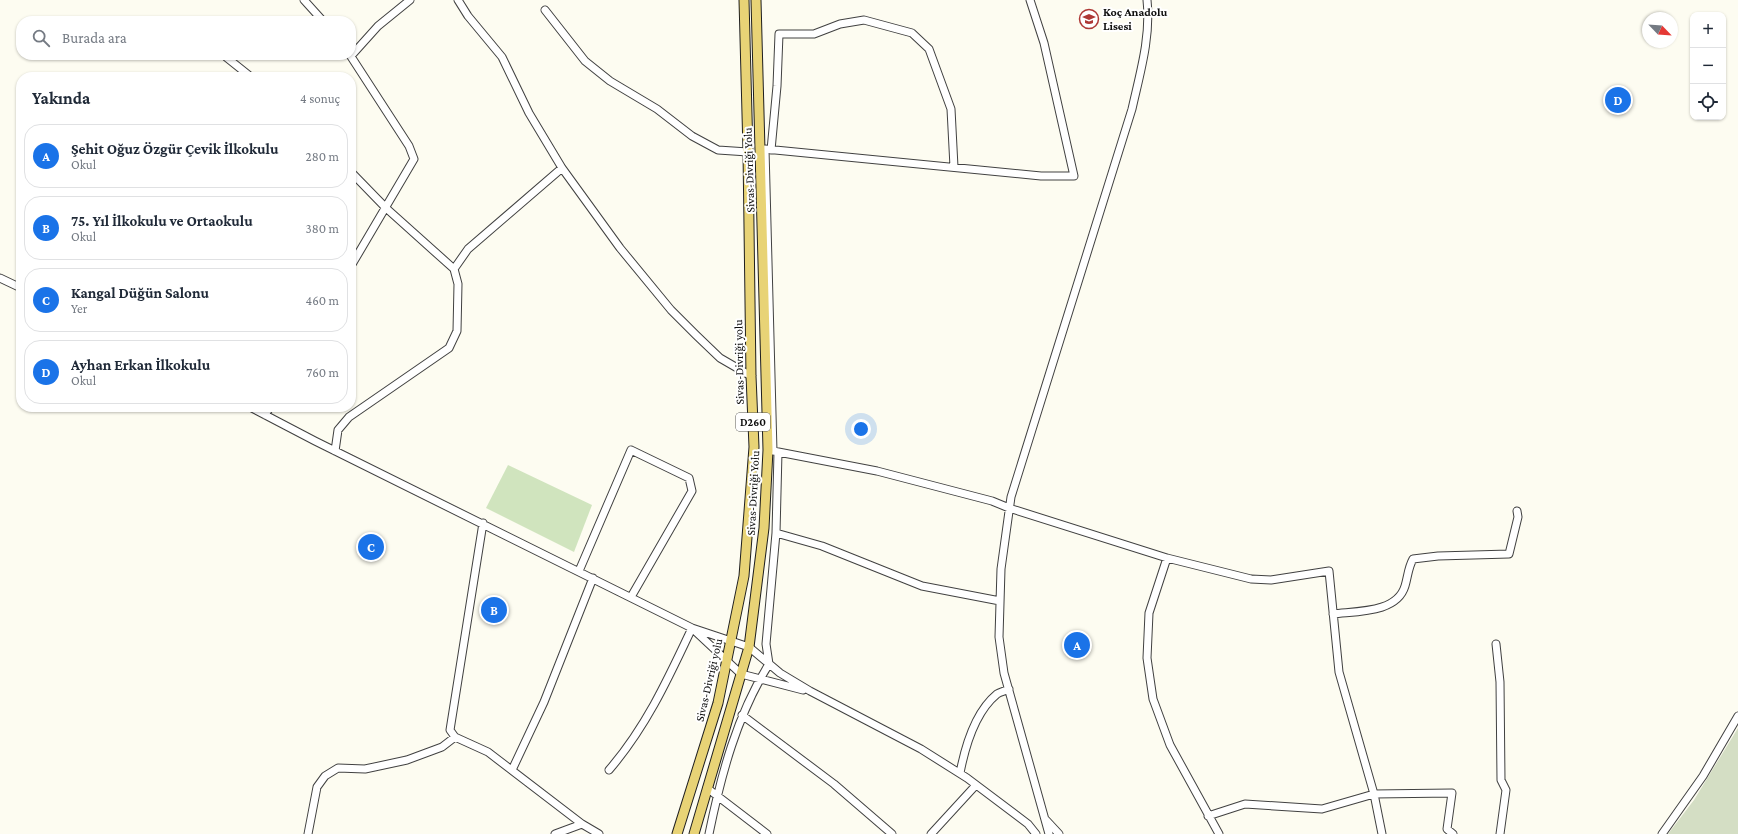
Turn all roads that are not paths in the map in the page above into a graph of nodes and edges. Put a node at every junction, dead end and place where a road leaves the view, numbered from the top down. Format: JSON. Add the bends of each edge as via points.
{"nodes":[{"id":1,"x":304,"y":0,"type":"edge"},
{"id":2,"x":410,"y":0,"type":"edge"},
{"id":3,"x":458,"y":0,"type":"edge"},
{"id":4,"x":744,"y":0,"type":"edge"},
{"id":5,"x":756,"y":0,"type":"edge"},
{"id":6,"x":1030,"y":0,"type":"edge"},
{"id":7,"x":1147,"y":0,"type":"edge"},
{"id":8,"x":545,"y":10,"type":"dead end"},
{"id":9,"x":318,"y":16,"type":"edge"},
{"id":10,"x":356,"y":50,"type":"edge"},
{"id":11,"x":230,"y":60,"type":"edge"},
{"id":12,"x":354,"y":60,"type":"edge"},
{"id":13,"x":245,"y":72,"type":"edge"},
{"id":14,"x":771,"y":150,"type":"junction"},
{"id":15,"x":748,"y":152,"type":"junction"},
{"id":16,"x":954,"y":167,"type":"junction"},
{"id":17,"x":562,"y":168,"type":"junction"},
{"id":18,"x":356,"y":177,"type":"edge"},
{"id":19,"x":386,"y":208,"type":"junction"},
{"id":20,"x":356,"y":258,"type":"edge"},
{"id":21,"x":454,"y":269,"type":"junction"},
{"id":22,"x":0,"y":278,"type":"edge"},
{"id":23,"x":16,"y":286,"type":"edge"},
{"id":24,"x":751,"y":376,"type":"junction"},
{"id":25,"x":260,"y":412,"type":"edge"},
{"id":26,"x":268,"y":412,"type":"edge"},
{"id":27,"x":266,"y":415,"type":"junction"},
{"id":28,"x":335,"y":451,"type":"junction"},
{"id":29,"x":773,"y":451,"type":"junction"},
{"id":30,"x":1009,"y":508,"type":"junction"},
{"id":31,"x":1517,"y":511,"type":"dead end"},
{"id":32,"x":483,"y":524,"type":"junction"},
{"id":33,"x":776,"y":533,"type":"junction"},
{"id":34,"x":1167,"y":558,"type":"junction"},
{"id":35,"x":579,"y":572,"type":"junction"},
{"id":36,"x":593,"y":578,"type":"junction"},
{"id":37,"x":631,"y":598,"type":"junction"},
{"id":38,"x":1000,"y":601,"type":"junction"},
{"id":39,"x":1333,"y":614,"type":"junction"},
{"id":40,"x":692,"y":628,"type":"junction"},
{"id":41,"x":730,"y":642,"type":"junction"},
{"id":42,"x":1496,"y":644,"type":"dead end"},
{"id":43,"x":749,"y":647,"type":"junction"},
{"id":44,"x":726,"y":662,"type":"junction"},
{"id":45,"x":769,"y":664,"type":"junction"},
{"id":46,"x":741,"y":674,"type":"junction"},
{"id":47,"x":760,"y":679,"type":"junction"},
{"id":48,"x":1009,"y":689,"type":"junction"},
{"id":49,"x":810,"y":691,"type":"junction"},
{"id":50,"x":742,"y":715,"type":"junction"},
{"id":51,"x":1738,"y":716,"type":"edge"},
{"id":52,"x":455,"y":737,"type":"junction"},
{"id":53,"x":512,"y":770,"type":"junction"},
{"id":54,"x":609,"y":770,"type":"dead end"},
{"id":55,"x":960,"y":773,"type":"junction"},
{"id":56,"x":976,"y":785,"type":"junction"},
{"id":57,"x":707,"y":788,"type":"junction"},
{"id":58,"x":1374,"y":794,"type":"junction"},
{"id":59,"x":717,"y":796,"type":"junction"},
{"id":60,"x":1208,"y":816,"type":"junction"},
{"id":61,"x":1045,"y":818,"type":"junction"},
{"id":62,"x":582,"y":824,"type":"junction"},
{"id":63,"x":1445,"y":831,"type":"edge"},
{"id":64,"x":308,"y":834,"type":"edge"},
{"id":65,"x":555,"y":834,"type":"edge"},
{"id":66,"x":599,"y":834,"type":"edge"},
{"id":67,"x":677,"y":834,"type":"edge"},
{"id":68,"x":694,"y":834,"type":"edge"},
{"id":69,"x":709,"y":834,"type":"edge"},
{"id":70,"x":767,"y":834,"type":"edge"},
{"id":71,"x":892,"y":834,"type":"edge"},
{"id":72,"x":931,"y":834,"type":"edge"},
{"id":73,"x":1036,"y":834,"type":"edge"},
{"id":74,"x":1049,"y":834,"type":"edge"},
{"id":75,"x":1059,"y":834,"type":"edge"},
{"id":76,"x":1219,"y":834,"type":"edge"},
{"id":77,"x":1382,"y":834,"type":"edge"},
{"id":78,"x":1453,"y":834,"type":"edge"},
{"id":79,"x":1500,"y":834,"type":"edge"},
{"id":80,"x":1662,"y":834,"type":"edge"}],
"edges":[{"from":1,"to":9,"type":"street"},
{"from":2,"to":10,"type":"street","via":[[378,26]]},
{"from":3,"to":17,"type":"street","via":[[502,57],[529,113]]},
{"from":4,"to":15,"type":"main road","name":"Sivas-Divriği yolu","number":"D260"},
{"from":5,"to":29,"type":"main road","name":"Sivas-Divriği Yolu","number":"D260"},
{"from":6,"to":16,"type":"street","via":[[1044,43],[1074,176],[1042,176]]},
{"from":7,"to":30,"type":"street","via":[[1149,17],[1145,51],[1132,109]]},
{"from":8,"to":15,"type":"street","via":[[585,60],[610,81],[657,109],[692,136],[718,150]]},
{"from":11,"to":13,"type":"street"},
{"from":12,"to":19,"type":"street","via":[[409,146],[414,160]]},
{"from":14,"to":16,"type":"street"},
{"from":14,"to":16,"type":"street","via":[[779,34],[814,34],[840,24],[864,20],[912,33],[929,49],[951,109]]},
{"from":14,"to":29,"type":"street","via":[[766,149]]},
{"from":15,"to":24,"type":"main road","name":"Sivas-Divriği yolu","number":"D260"},
{"from":17,"to":21,"type":"street","via":[[468,249]]},
{"from":17,"to":24,"type":"street","via":[[620,248],[671,310],[720,358]]},
{"from":18,"to":19,"type":"street"},
{"from":19,"to":20,"type":"street"},
{"from":19,"to":21,"type":"street"},
{"from":21,"to":28,"type":"street","via":[[458,284],[457,331],[449,348],[349,417],[338,430]]},
{"from":22,"to":23,"type":"street"},
{"from":24,"to":41,"type":"main road","name":"Sivas-Divriği yolu","number":"D260","via":[[754,446],[744,576]]},
{"from":25,"to":27,"type":"street"},
{"from":26,"to":27,"type":"street"},
{"from":27,"to":28,"type":"street"},
{"from":28,"to":32,"type":"street"},
{"from":29,"to":30,"type":"street","via":[[877,471],[992,501]]},
{"from":29,"to":33,"type":"street"},
{"from":29,"to":43,"type":"main road","name":"Sivas-Divriği Yolu","number":"D260"},
{"from":30,"to":34,"type":"street"},
{"from":30,"to":38,"type":"street","via":[[1001,569]]},
{"from":31,"to":39,"type":"street","via":[[1518,517],[1509,554],[1413,559],[1408,568],[1405,586],[1398,598],[1384,607]]},
{"from":32,"to":35,"type":"street"},
{"from":32,"to":52,"type":"street","via":[[450,730]]},
{"from":33,"to":38,"type":"street","via":[[822,546],[922,586]]},
{"from":33,"to":45,"type":"street","via":[[766,644]]},
{"from":34,"to":39,"type":"street","via":[[1251,579],[1271,580],[1329,571]]},
{"from":34,"to":60,"type":"street","via":[[1149,613],[1146,658],[1153,699],[1170,745]]},
{"from":35,"to":36,"type":"street"},
{"from":35,"to":37,"type":"street","via":[[631,450],[689,478],[692,491]]},
{"from":36,"to":37,"type":"street"},
{"from":36,"to":53,"type":"street","via":[[544,702]]},
{"from":37,"to":40,"type":"street"},
{"from":38,"to":48,"type":"street","via":[[999,637]]},
{"from":39,"to":58,"type":"street","via":[[1339,672]]},
{"from":40,"to":41,"type":"street"},
{"from":40,"to":44,"type":"street"},
{"from":40,"to":54,"type":"street","via":[[659,698],[627,750]]},
{"from":41,"to":43,"type":"street"},
{"from":41,"to":44,"type":"main road","name":"Sivas-Divriği yolu","number":"D260"},
{"from":42,"to":79,"type":"street","via":[[1500,682],[1501,780],[1506,790]]},
{"from":43,"to":45,"type":"street"},
{"from":43,"to":46,"type":"main road","name":"Sivas-Divriği Yolu","number":"D260"},
{"from":44,"to":46,"type":"street"},
{"from":44,"to":67,"type":"main road","name":"Sivas-Divriği yolu","number":"D260","via":[[718,703]]},
{"from":45,"to":47,"type":"street"},
{"from":45,"to":49,"type":"street"},
{"from":46,"to":47,"type":"street"},
{"from":46,"to":57,"type":"main road","name":"Sivas-Divriği Yolu","number":"D260"},
{"from":47,"to":49,"type":"street"},
{"from":47,"to":50,"type":"street"},
{"from":48,"to":55,"type":"street","via":[[997,694],[979,715],[965,751]]},
{"from":48,"to":61,"type":"street"},
{"from":49,"to":55,"type":"street","via":[[921,749]]},
{"from":50,"to":59,"type":"street"},
{"from":50,"to":71,"type":"street","via":[[834,784]]},
{"from":51,"to":80,"type":"street","via":[[1703,776]]},
{"from":52,"to":53,"type":"street","via":[[488,752]]},
{"from":52,"to":64,"type":"street","via":[[442,747],[407,760],[365,769],[338,768],[331,772],[317,787]]},
{"from":53,"to":62,"type":"street"},
{"from":55,"to":56,"type":"street"},
{"from":56,"to":72,"type":"street"},
{"from":56,"to":73,"type":"street","via":[[1028,824]]},
{"from":57,"to":59,"type":"street"},
{"from":57,"to":68,"type":"main road","name":"Sivas-Divriği Yolu","number":"D260"},
{"from":58,"to":60,"type":"street","via":[[1322,809],[1244,804]]},
{"from":58,"to":63,"type":"street","via":[[1452,793]]},
{"from":58,"to":77,"type":"street"},
{"from":59,"to":69,"type":"street"},
{"from":59,"to":70,"type":"street"},
{"from":60,"to":76,"type":"street"},
{"from":61,"to":74,"type":"street"},
{"from":61,"to":75,"type":"street"},
{"from":62,"to":65,"type":"street"},
{"from":62,"to":66,"type":"street"},
{"from":63,"to":78,"type":"street"}]}
